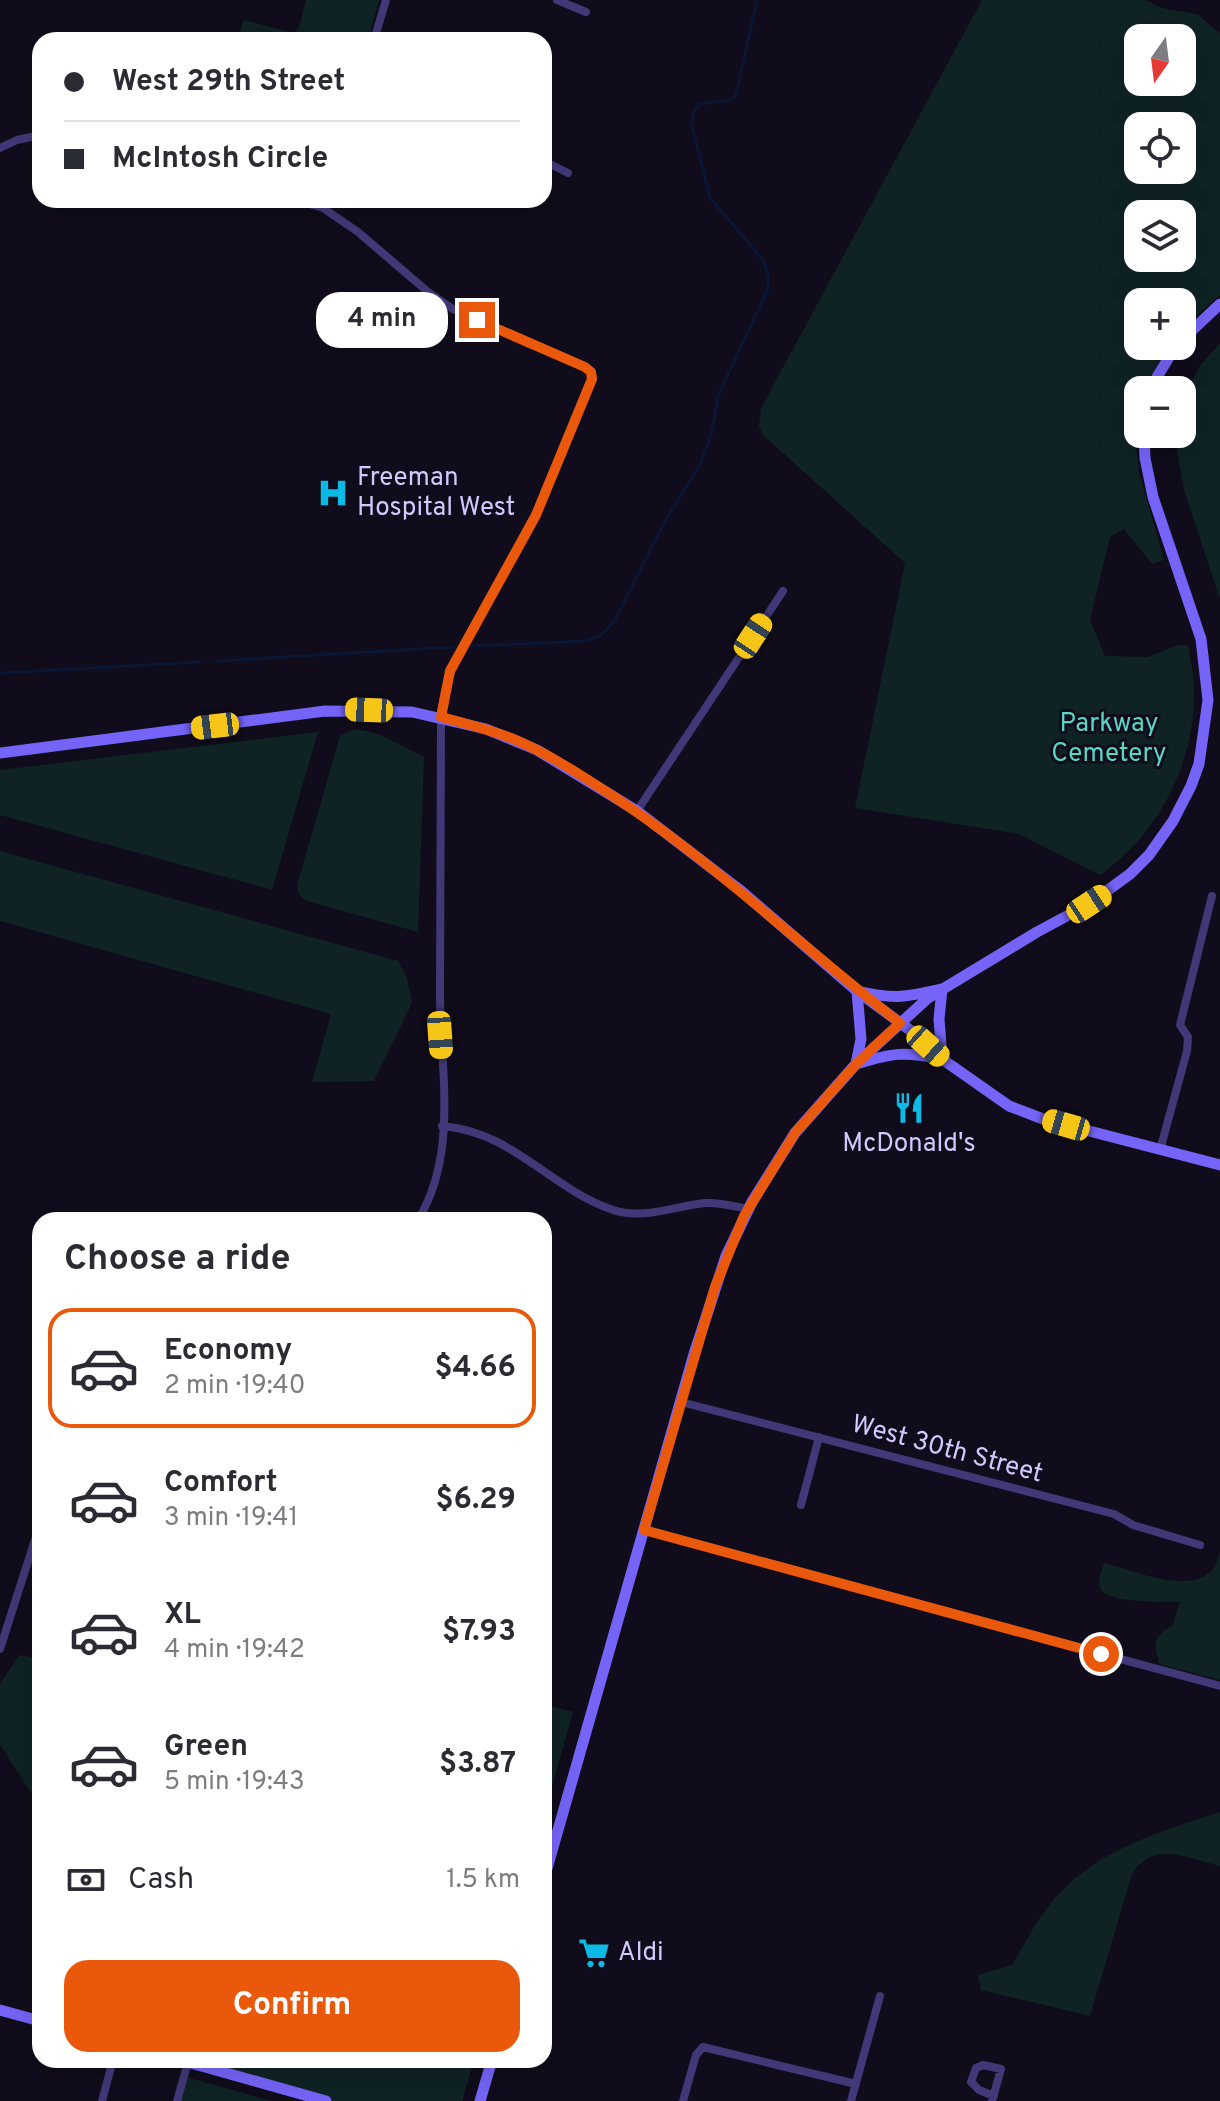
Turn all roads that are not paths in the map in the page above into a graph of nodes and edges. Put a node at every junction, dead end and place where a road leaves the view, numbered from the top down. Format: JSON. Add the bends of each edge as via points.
{"nodes":[{"id":1,"x":386,"y":0,"type":"edge"},
{"id":2,"x":557,"y":0,"type":"edge"},
{"id":3,"x":586,"y":12,"type":"dead end"},
{"id":4,"x":376,"y":32,"type":"edge"},
{"id":5,"x":32,"y":137,"type":"edge"},
{"id":6,"x":0,"y":148,"type":"edge"},
{"id":7,"x":552,"y":165,"type":"edge"},
{"id":8,"x":568,"y":173,"type":"dead end"},
{"id":9,"x":329,"y":208,"type":"edge"},
{"id":10,"x":1220,"y":304,"type":"edge"},
{"id":11,"x":1196,"y":327,"type":"edge"},
{"id":12,"x":1145,"y":448,"type":"edge"},
{"id":13,"x":783,"y":591,"type":"dead end"},
{"id":14,"x":441,"y":717,"type":"junction"},
{"id":15,"x":0,"y":753,"type":"edge"},
{"id":16,"x":637,"y":811,"type":"junction"},
{"id":17,"x":1212,"y":896,"type":"dead end"},
{"id":18,"x":942,"y":989,"type":"junction"},
{"id":19,"x":857,"y":991,"type":"junction"},
{"id":20,"x":900,"y":1023,"type":"junction"},
{"id":21,"x":942,"y":1059,"type":"junction"},
{"id":22,"x":856,"y":1064,"type":"junction"},
{"id":23,"x":442,"y":1126,"type":"junction"},
{"id":24,"x":1160,"y":1150,"type":"junction"},
{"id":25,"x":1220,"y":1165,"type":"edge"},
{"id":26,"x":748,"y":1209,"type":"junction"},
{"id":27,"x":422,"y":1212,"type":"edge"},
{"id":28,"x":681,"y":1402,"type":"junction"},
{"id":29,"x":819,"y":1437,"type":"junction"},
{"id":30,"x":801,"y":1505,"type":"dead end"},
{"id":31,"x":644,"y":1530,"type":"junction"},
{"id":32,"x":1200,"y":1545,"type":"dead end"},
{"id":33,"x":32,"y":1547,"type":"edge"},
{"id":34,"x":3,"y":1632,"type":"edge"},
{"id":35,"x":0,"y":1649,"type":"edge"},
{"id":36,"x":1220,"y":1686,"type":"edge"},
{"id":37,"x":552,"y":1851,"type":"edge"},
{"id":38,"x":880,"y":1996,"type":"dead end"},
{"id":39,"x":0,"y":2010,"type":"edge"},
{"id":40,"x":32,"y":2019,"type":"edge"},
{"id":41,"x":111,"y":2068,"type":"edge"},
{"id":42,"x":183,"y":2068,"type":"edge"},
{"id":43,"x":209,"y":2068,"type":"edge"},
{"id":44,"x":490,"y":2068,"type":"edge"},
{"id":45,"x":856,"y":2084,"type":"junction"},
{"id":46,"x":102,"y":2101,"type":"edge"},
{"id":47,"x":177,"y":2101,"type":"edge"},
{"id":48,"x":326,"y":2101,"type":"edge"},
{"id":49,"x":480,"y":2101,"type":"edge"},
{"id":50,"x":683,"y":2101,"type":"edge"},
{"id":51,"x":851,"y":2101,"type":"edge"}],
"edges":[{"from":1,"to":4,"type":"street"},
{"from":2,"to":3,"type":"street"},
{"from":5,"to":6,"type":"street"},
{"from":7,"to":8,"type":"street"},
{"from":9,"to":14,"type":"street","via":[[453,309],[591,372],[536,515],[450,671]]},
{"from":10,"to":11,"type":"main road"},
{"from":12,"to":18,"type":"main road","via":[[1153,497],[1201,639],[1208,700],[1191,786],[1173,821],[1130,874],[1089,904]]},
{"from":13,"to":16,"type":"street"},
{"from":14,"to":15,"type":"main road","via":[[386,710],[325,711]]},
{"from":14,"to":16,"type":"main road","via":[[537,750]]},
{"from":14,"to":23,"type":"street"},
{"from":16,"to":19,"type":"main road","via":[[740,890]]},
{"from":17,"to":24,"type":"street","via":[[1180,1025],[1188,1037],[1187,1051]]},
{"from":18,"to":19,"type":"main road","via":[[904,998]]},
{"from":18,"to":20,"type":"main road"},
{"from":18,"to":21,"type":"main road"},
{"from":19,"to":20,"type":"main road"},
{"from":19,"to":22,"type":"main road","via":[[861,1039]]},
{"from":20,"to":21,"type":"main road"},
{"from":20,"to":22,"type":"main road"},
{"from":21,"to":22,"type":"main road","via":[[906,1052]]},
{"from":21,"to":24,"type":"main road","via":[[1013,1107]]},
{"from":22,"to":26,"type":"main road","via":[[795,1133]]},
{"from":23,"to":26,"type":"street","via":[[490,1136],[616,1211],[647,1213],[707,1203]]},
{"from":23,"to":27,"type":"street","via":[[438,1176]]},
{"from":24,"to":25,"type":"main road"},
{"from":26,"to":28,"type":"main road","via":[[721,1271]]},
{"from":28,"to":29,"type":"street","name":"West 30th Street"},
{"from":28,"to":31,"type":"main road"},
{"from":29,"to":30,"type":"street"},
{"from":29,"to":32,"type":"street","name":"West 30th Street","via":[[1114,1514]]},
{"from":31,"to":36,"type":"street"},
{"from":31,"to":37,"type":"main road"},
{"from":33,"to":34,"type":"street"},
{"from":34,"to":35,"type":"street"},
{"from":38,"to":45,"type":"street"},
{"from":39,"to":40,"type":"main road"},
{"from":41,"to":46,"type":"street"},
{"from":42,"to":47,"type":"street"},
{"from":43,"to":48,"type":"main road"},
{"from":44,"to":49,"type":"main road"},
{"from":45,"to":50,"type":"street","via":[[703,2047]]},
{"from":45,"to":51,"type":"street"}]}
